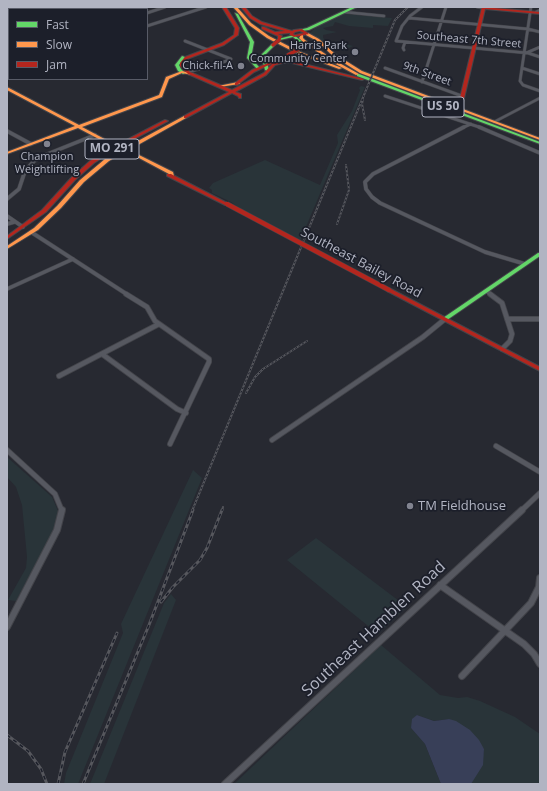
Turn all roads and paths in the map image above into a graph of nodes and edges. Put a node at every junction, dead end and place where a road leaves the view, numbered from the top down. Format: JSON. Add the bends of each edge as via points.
{"nodes":[{"id":1,"x":123,"y":7,"type":"edge"},
{"id":2,"x":165,"y":7,"type":"edge"},
{"id":3,"x":206,"y":7,"type":"edge"},
{"id":4,"x":224,"y":7,"type":"edge"},
{"id":5,"x":232,"y":7,"type":"edge"},
{"id":6,"x":235,"y":7,"type":"edge"},
{"id":7,"x":243,"y":7,"type":"edge"},
{"id":8,"x":355,"y":7,"type":"edge"},
{"id":9,"x":422,"y":7,"type":"edge"},
{"id":10,"x":446,"y":7,"type":"edge"},
{"id":11,"x":482,"y":7,"type":"edge"},
{"id":12,"x":117,"y":8,"type":"edge"},
{"id":13,"x":535,"y":11,"type":"edge"},
{"id":14,"x":344,"y":12,"type":"junction"},
{"id":15,"x":148,"y":13,"type":"edge"},
{"id":16,"x":384,"y":16,"type":"dead end"},
{"id":17,"x":241,"y":17,"type":"junction"},
{"id":18,"x":408,"y":18,"type":"junction"},
{"id":19,"x":441,"y":21,"type":"junction"},
{"id":20,"x":480,"y":24,"type":"junction"},
{"id":21,"x":148,"y":26,"type":"edge"},
{"id":22,"x":528,"y":29,"type":"junction"},
{"id":23,"x":273,"y":30,"type":"junction"},
{"id":24,"x":540,"y":32,"type":"edge"},
{"id":25,"x":299,"y":34,"type":"junction"},
{"id":26,"x":280,"y":40,"type":"junction"},
{"id":27,"x":185,"y":41,"type":"dead end"},
{"id":28,"x":405,"y":42,"type":"junction"},
{"id":29,"x":434,"y":45,"type":"junction"},
{"id":30,"x":540,"y":47,"type":"edge"},
{"id":31,"x":474,"y":48,"type":"junction"},
{"id":32,"x":206,"y":49,"type":"junction"},
{"id":33,"x":300,"y":49,"type":"junction"},
{"id":34,"x":404,"y":50,"type":"dead end"},
{"id":35,"x":319,"y":51,"type":"junction"},
{"id":36,"x":249,"y":52,"type":"junction"},
{"id":37,"x":525,"y":53,"type":"junction"},
{"id":38,"x":287,"y":55,"type":"junction"},
{"id":39,"x":263,"y":57,"type":"junction"},
{"id":40,"x":540,"y":57,"type":"edge"},
{"id":41,"x":298,"y":63,"type":"junction"},
{"id":42,"x":258,"y":68,"type":"junction"},
{"id":43,"x":266,"y":68,"type":"junction"},
{"id":44,"x":385,"y":68,"type":"dead end"},
{"id":45,"x":522,"y":68,"type":"junction"},
{"id":46,"x":185,"y":71,"type":"junction"},
{"id":47,"x":540,"y":74,"type":"edge"},
{"id":48,"x":363,"y":78,"type":"junction"},
{"id":49,"x":422,"y":82,"type":"junction"},
{"id":50,"x":7,"y":88,"type":"edge"},
{"id":51,"x":227,"y":91,"type":"junction"},
{"id":52,"x":540,"y":91,"type":"edge"},
{"id":53,"x":385,"y":96,"type":"dead end"},
{"id":54,"x":462,"y":96,"type":"junction"},
{"id":55,"x":540,"y":98,"type":"edge"},
{"id":56,"x":458,"y":108,"type":"junction"},
{"id":57,"x":494,"y":122,"type":"junction"},
{"id":58,"x":471,"y":124,"type":"junction"},
{"id":59,"x":79,"y":126,"type":"junction"},
{"id":60,"x":7,"y":131,"type":"edge"},
{"id":61,"x":95,"y":135,"type":"junction"},
{"id":62,"x":540,"y":143,"type":"edge"},
{"id":63,"x":31,"y":144,"type":"junction"},
{"id":64,"x":113,"y":145,"type":"junction"},
{"id":65,"x":125,"y":152,"type":"junction"},
{"id":66,"x":7,"y":153,"type":"edge"},
{"id":67,"x":540,"y":153,"type":"edge"},
{"id":68,"x":7,"y":199,"type":"edge"},
{"id":69,"x":7,"y":216,"type":"edge"},
{"id":70,"x":14,"y":222,"type":"junction"},
{"id":71,"x":7,"y":224,"type":"edge"},
{"id":72,"x":23,"y":228,"type":"junction"},
{"id":73,"x":31,"y":232,"type":"junction"},
{"id":74,"x":7,"y":238,"type":"edge"},
{"id":75,"x":7,"y":248,"type":"edge"},
{"id":76,"x":540,"y":254,"type":"edge"},
{"id":77,"x":73,"y":258,"type":"junction"},
{"id":78,"x":525,"y":264,"type":"junction"},
{"id":79,"x":7,"y":289,"type":"edge"},
{"id":80,"x":486,"y":291,"type":"junction"},
{"id":81,"x":507,"y":318,"type":"junction"},
{"id":82,"x":445,"y":319,"type":"junction"},
{"id":83,"x":540,"y":319,"type":"edge"},
{"id":84,"x":159,"y":324,"type":"junction"},
{"id":85,"x":502,"y":349,"type":"junction"},
{"id":86,"x":102,"y":354,"type":"junction"},
{"id":87,"x":540,"y":369,"type":"edge"},
{"id":88,"x":59,"y":376,"type":"dead end"},
{"id":89,"x":186,"y":413,"type":"junction"},
{"id":90,"x":272,"y":440,"type":"dead end"},
{"id":91,"x":170,"y":444,"type":"dead end"},
{"id":92,"x":496,"y":446,"type":"dead end"},
{"id":93,"x":7,"y":450,"type":"edge"},
{"id":94,"x":540,"y":472,"type":"edge"},
{"id":95,"x":540,"y":493,"type":"edge"},
{"id":96,"x":540,"y":578,"type":"edge"},
{"id":97,"x":440,"y":584,"type":"junction"},
{"id":98,"x":7,"y":627,"type":"edge"},
{"id":99,"x":506,"y":631,"type":"junction"},
{"id":100,"x":540,"y":664,"type":"edge"},
{"id":101,"x":462,"y":676,"type":"dead end"},
{"id":102,"x":225,"y":784,"type":"edge"}],
"edges":[{"from":1,"to":12,"type":"street"},
{"from":2,"to":15,"type":"street"},
{"from":3,"to":21,"type":"street"},
{"from":4,"to":32,"type":"main road","via":[[236,26],[234,33],[229,39]]},
{"from":5,"to":17,"type":"main road","number":"US 50"},
{"from":6,"to":17,"type":"main road","number":"US 50"},
{"from":7,"to":23,"type":"main road","via":[[254,19]]},
{"from":8,"to":14,"type":"main road"},
{"from":9,"to":18,"type":"street"},
{"from":10,"to":19,"type":"street"},
{"from":11,"to":13,"type":"main road"},
{"from":11,"to":20,"type":"main road"},
{"from":13,"to":22,"type":"street"},
{"from":14,"to":16,"type":"street"},
{"from":14,"to":25,"type":"main road"},
{"from":17,"to":23,"type":"main road"},
{"from":17,"to":36,"type":"main road","via":[[252,42]]},
{"from":17,"to":48,"type":"main road","number":"US 50","via":[[264,37],[283,47]]},
{"from":18,"to":19,"type":"street"},
{"from":18,"to":28,"type":"street","name":"Southeast 7th Street","via":[[396,41]]},
{"from":19,"to":20,"type":"street"},
{"from":19,"to":29,"type":"street"},
{"from":20,"to":22,"type":"street"},
{"from":20,"to":31,"type":"main road"},
{"from":22,"to":24,"type":"street"},
{"from":22,"to":37,"type":"street"},
{"from":23,"to":25,"type":"main road"},
{"from":23,"to":26,"type":"main road","via":[[280,36]]},
{"from":25,"to":26,"type":"main road"},
{"from":25,"to":33,"type":"main road","via":[[302,43]]},
{"from":25,"to":35,"type":"main road","via":[[301,39]]},
{"from":25,"to":56,"type":"main road","via":[[318,40],[347,64],[372,76]]},
{"from":26,"to":39,"type":"main road","bridge":true,"via":[[265,52]]},
{"from":27,"to":32,"type":"street"},
{"from":28,"to":29,"type":"street","name":"Southeast 7th Street"},
{"from":28,"to":34,"type":"street"},
{"from":29,"to":31,"type":"street","name":"Southeast 7th Street"},
{"from":29,"to":49,"type":"street"},
{"from":30,"to":37,"type":"street"},
{"from":31,"to":37,"type":"street","name":"Southeast 7th Street"},
{"from":31,"to":54,"type":"main road"},
{"from":32,"to":46,"type":"main road","via":[[184,59],[182,66]]},
{"from":32,"to":46,"type":"main road","via":[[183,57],[177,63]]},
{"from":32,"to":46,"type":"street","via":[[231,59],[216,65]]},
{"from":33,"to":35,"type":"main road"},
{"from":33,"to":38,"type":"main road","number":"MO 291","bridge":true},
{"from":35,"to":48,"type":"main road"},
{"from":36,"to":39,"type":"main road","via":[[254,57]]},
{"from":36,"to":42,"type":"main road","via":[[249,60]]},
{"from":37,"to":40,"type":"street","name":"Southeast 7th Street"},
{"from":37,"to":45,"type":"street"},
{"from":38,"to":41,"type":"main road","number":"MO 291","via":[[288,59]]},
{"from":38,"to":43,"type":"main road","number":"MO 291"},
{"from":39,"to":43,"type":"main road"},
{"from":41,"to":43,"type":"main road","number":"MO 291","via":[[289,61]]},
{"from":41,"to":48,"type":"main road","number":"MO 291"},
{"from":42,"to":43,"type":"main road","number":"MO 291"},
{"from":42,"to":51,"type":"main road","number":"MO 291"},
{"from":43,"to":51,"type":"main road","number":"MO 291","via":[[265,74]]},
{"from":44,"to":49,"type":"street","name":"9th Street"},
{"from":45,"to":47,"type":"street"},
{"from":45,"to":52,"type":"street","via":[[520,83]]},
{"from":46,"to":51,"type":"main road"},
{"from":46,"to":51,"type":"main road"},
{"from":46,"to":59,"type":"main road","via":[[167,78],[161,96]]},
{"from":48,"to":62,"type":"main road","number":"US 50"},
{"from":49,"to":54,"type":"street","name":"9th Street"},
{"from":50,"to":59,"type":"main road","name":"Southeast Bailey Road"},
{"from":51,"to":64,"type":"main road","number":"MO 291","via":[[124,143]]},
{"from":51,"to":65,"type":"main road","number":"MO 291"},
{"from":53,"to":58,"type":"street"},
{"from":54,"to":56,"type":"main road"},
{"from":55,"to":57,"type":"street"},
{"from":56,"to":57,"type":"main road"},
{"from":57,"to":62,"type":"main road"},
{"from":58,"to":67,"type":"street"},
{"from":58,"to":78,"type":"street","via":[[373,174],[365,182],[366,189],[372,198],[386,206],[485,252]]},
{"from":59,"to":61,"type":"main road","name":"Southeast Bailey Road"},
{"from":59,"to":63,"type":"main road"},
{"from":60,"to":63,"type":"street"},
{"from":61,"to":64,"type":"main road","name":"Southeast Bailey Road"},
{"from":61,"to":68,"type":"street","via":[[34,161],[25,171],[19,189]]},
{"from":63,"to":66,"type":"main road"},
{"from":64,"to":65,"type":"main road","name":"Southeast Bailey Road"},
{"from":64,"to":72,"type":"main road","number":"MO 291","via":[[80,172]]},
{"from":65,"to":73,"type":"main road","number":"MO 291","via":[[111,157],[91,172],[59,207]]},
{"from":65,"to":82,"type":"main road","name":"Southeast Bailey Road","bridge":true,"via":[[129,151]]},
{"from":69,"to":70,"type":"street"},
{"from":70,"to":71,"type":"street"},
{"from":70,"to":72,"type":"street"},
{"from":72,"to":74,"type":"main road","number":"MO 291"},
{"from":73,"to":75,"type":"main road","number":"MO 291"},
{"from":73,"to":77,"type":"street"},
{"from":76,"to":78,"type":"main road"},
{"from":77,"to":79,"type":"street"},
{"from":77,"to":84,"type":"street","via":[[147,307],[153,319]]},
{"from":78,"to":80,"type":"main road"},
{"from":80,"to":81,"type":"street","via":[[500,300]]},
{"from":80,"to":82,"type":"main road"},
{"from":81,"to":83,"type":"street"},
{"from":81,"to":85,"type":"street","via":[[511,338]]},
{"from":82,"to":85,"type":"main road","name":"Southeast Bailey Road"},
{"from":82,"to":90,"type":"street","via":[[423,337]]},
{"from":84,"to":86,"type":"street"},
{"from":84,"to":89,"type":"street","via":[[209,359]]},
{"from":85,"to":87,"type":"main road","name":"Southeast Bailey Road"},
{"from":86,"to":88,"type":"street"},
{"from":86,"to":89,"type":"street","via":[[177,410]]},
{"from":89,"to":91,"type":"street"},
{"from":92,"to":94,"type":"street"},
{"from":93,"to":98,"type":"street","via":[[55,494],[62,510],[57,530]]},
{"from":95,"to":97,"type":"street","name":"Southeast Hamblen Road"},
{"from":96,"to":99,"type":"street","via":[[539,587],[531,603]]},
{"from":97,"to":99,"type":"street"},
{"from":97,"to":102,"type":"street","name":"Southeast Hamblen Road"},
{"from":99,"to":100,"type":"street","via":[[524,644]]},
{"from":99,"to":101,"type":"street"}]}
